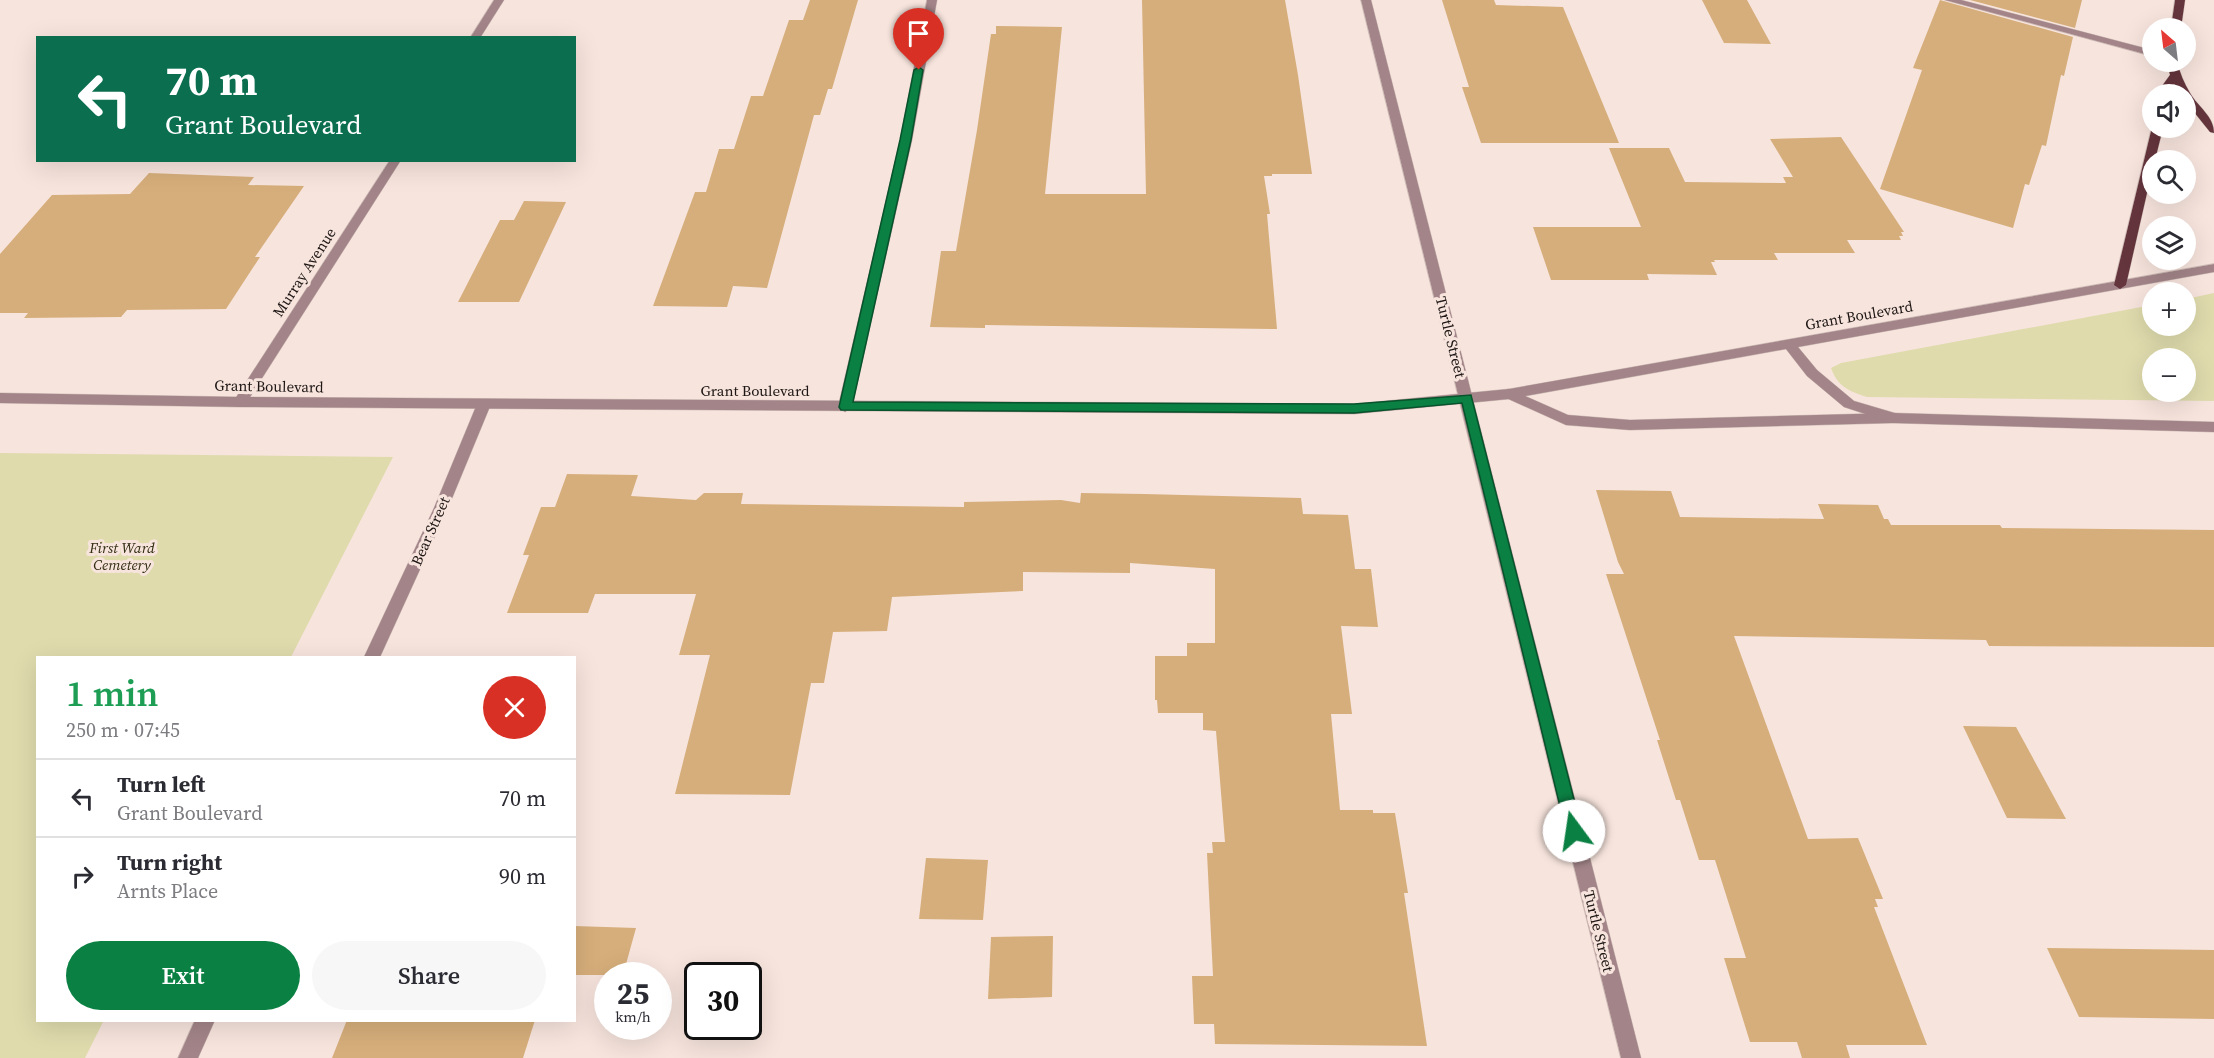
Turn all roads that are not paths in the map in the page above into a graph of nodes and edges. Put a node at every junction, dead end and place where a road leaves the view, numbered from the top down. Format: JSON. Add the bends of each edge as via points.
{"nodes":[{"id":1,"x":499,"y":0,"type":"edge"},
{"id":2,"x":932,"y":0,"type":"edge"},
{"id":3,"x":1366,"y":0,"type":"edge"},
{"id":4,"x":1950,"y":0,"type":"edge"},
{"id":5,"x":2180,"y":0,"type":"edge"},
{"id":6,"x":2177,"y":18,"type":"edge"},
{"id":7,"x":476,"y":36,"type":"edge"},
{"id":8,"x":2142,"y":50,"type":"edge"},
{"id":9,"x":2174,"y":72,"type":"edge"},
{"id":10,"x":2175,"y":75,"type":"junction"},
{"id":11,"x":2168,"y":84,"type":"edge"},
{"id":12,"x":2180,"y":84,"type":"edge"},
{"id":13,"x":2196,"y":108,"type":"edge"},
{"id":14,"x":2214,"y":130,"type":"edge"},
{"id":15,"x":2155,"y":138,"type":"edge"},
{"id":16,"x":395,"y":162,"type":"edge"},
{"id":17,"x":2214,"y":268,"type":"edge"},
{"id":18,"x":2120,"y":285,"type":"junction"},
{"id":19,"x":1789,"y":344,"type":"junction"},
{"id":20,"x":1509,"y":394,"type":"junction"},
{"id":21,"x":0,"y":398,"type":"edge"},
{"id":22,"x":1467,"y":398,"type":"junction"},
{"id":23,"x":240,"y":402,"type":"junction"},
{"id":24,"x":484,"y":404,"type":"junction"},
{"id":25,"x":845,"y":407,"type":"junction"},
{"id":26,"x":1893,"y":418,"type":"junction"},
{"id":27,"x":2214,"y":427,"type":"edge"},
{"id":28,"x":372,"y":656,"type":"edge"},
{"id":29,"x":204,"y":1022,"type":"edge"},
{"id":30,"x":188,"y":1058,"type":"edge"},
{"id":31,"x":1631,"y":1058,"type":"edge"}],
"edges":[{"from":1,"to":7,"type":"street"},
{"from":2,"to":25,"type":"street","via":[[906,140]]},
{"from":3,"to":22,"type":"street","name":"Turtle Street"},
{"from":4,"to":8,"type":"street"},
{"from":5,"to":6,"type":"main road"},
{"from":9,"to":10,"type":"main road"},
{"from":10,"to":11,"type":"main road"},
{"from":10,"to":12,"type":"main road"},
{"from":13,"to":14,"type":"main road"},
{"from":15,"to":18,"type":"main road"},
{"from":16,"to":23,"type":"street","name":"Murray Avenue"},
{"from":17,"to":18,"type":"street","name":"Grant Boulevard"},
{"from":18,"to":19,"type":"street","name":"Grant Boulevard"},
{"from":19,"to":20,"type":"street","name":"Grant Boulevard"},
{"from":19,"to":26,"type":"street","via":[[1812,373],[1849,404]]},
{"from":20,"to":22,"type":"street","name":"Grant Boulevard"},
{"from":20,"to":26,"type":"street","name":"Grant Boulevard","via":[[1566,420],[1630,425]]},
{"from":21,"to":23,"type":"street","name":"Grant Boulevard"},
{"from":22,"to":25,"type":"street","name":"Grant Boulevard","via":[[1354,409]]},
{"from":22,"to":31,"type":"street","name":"Turtle Street"},
{"from":23,"to":24,"type":"street","name":"Grant Boulevard"},
{"from":24,"to":25,"type":"street","name":"Grant Boulevard"},
{"from":24,"to":28,"type":"street","name":"Bear Street"},
{"from":26,"to":27,"type":"street","name":"Grant Boulevard"},
{"from":29,"to":30,"type":"street"}]}
